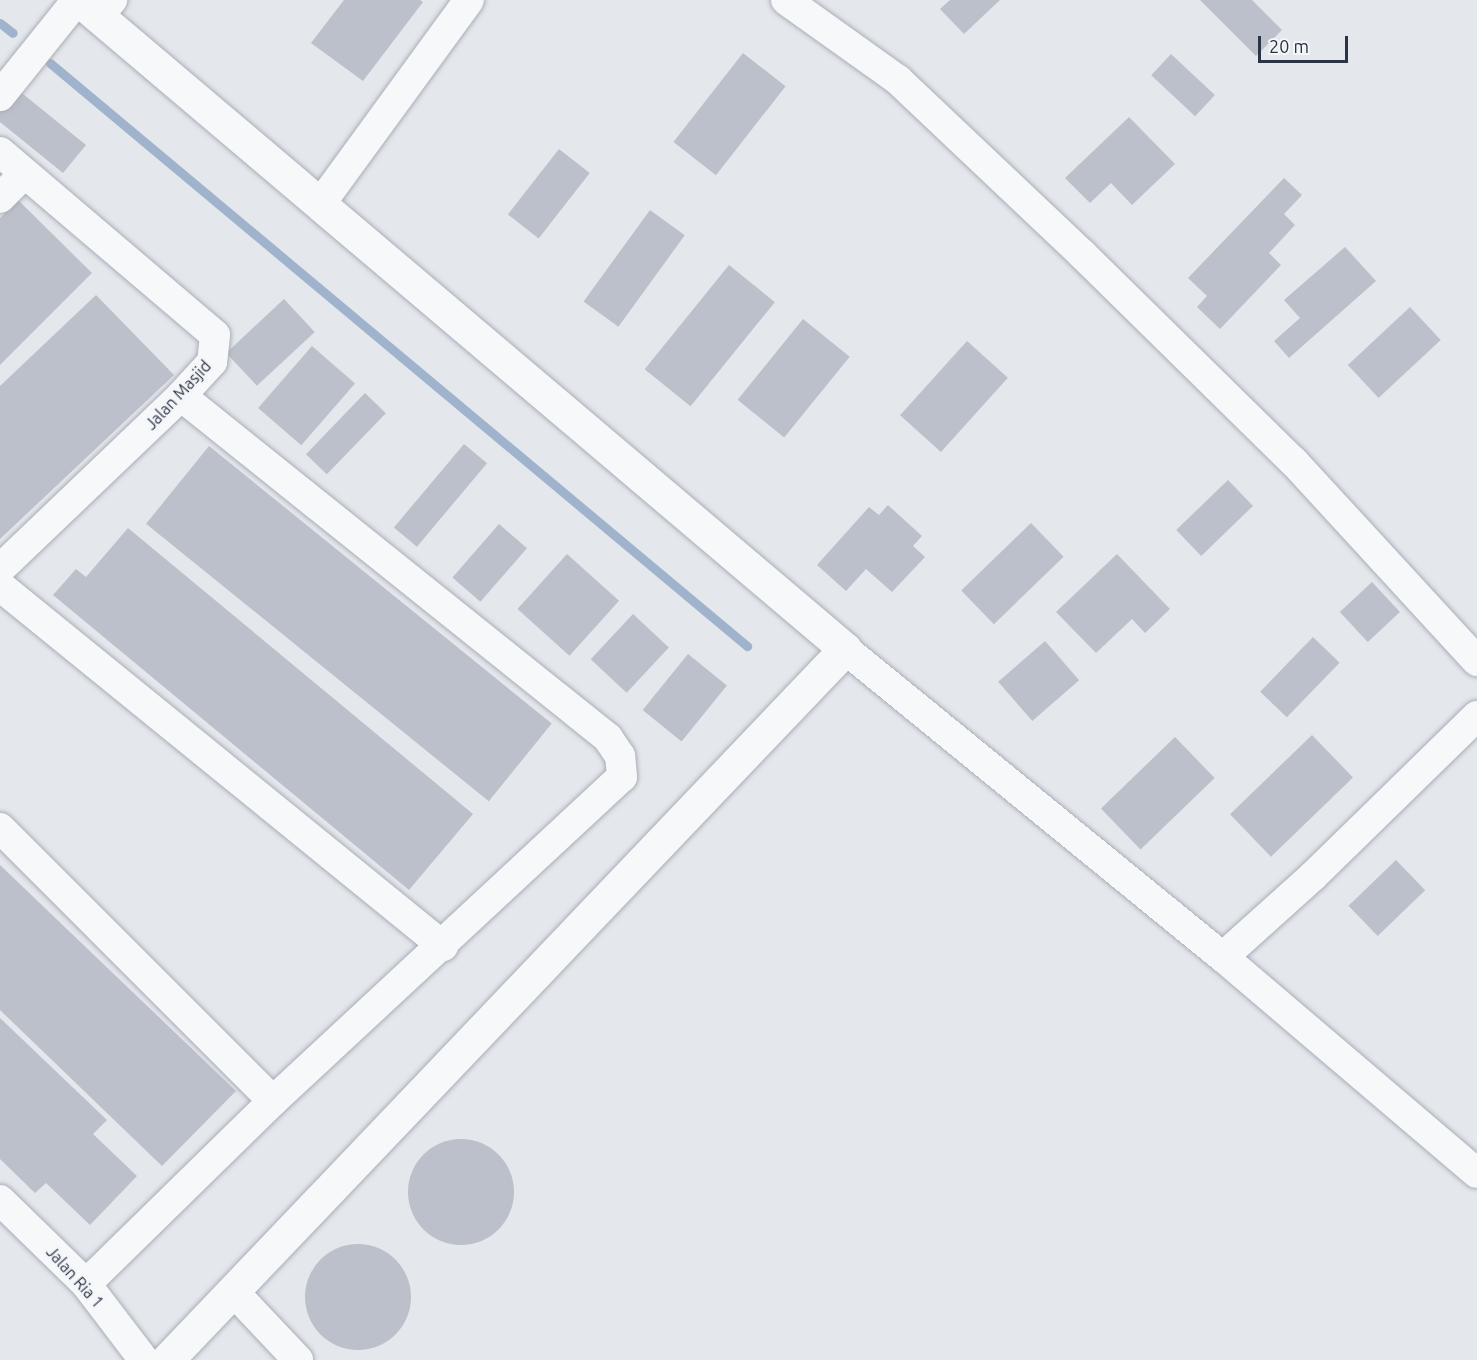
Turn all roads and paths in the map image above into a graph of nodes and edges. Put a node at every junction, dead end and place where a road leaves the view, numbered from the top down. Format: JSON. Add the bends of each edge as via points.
{"nodes":[{"id":1,"x":469,"y":0,"type":"edge"},
{"id":2,"x":786,"y":0,"type":"edge"},
{"id":3,"x":92,"y":4,"type":"edge"},
{"id":4,"x":0,"y":96,"type":"edge"},
{"id":5,"x":0,"y":152,"type":"edge"},
{"id":6,"x":25,"y":173,"type":"junction"},
{"id":7,"x":0,"y":198,"type":"edge"},
{"id":8,"x":321,"y":203,"type":"junction"},
{"id":9,"x":181,"y":396,"type":"junction"},
{"id":10,"x":0,"y":569,"type":"edge"},
{"id":11,"x":0,"y":586,"type":"edge"},
{"id":12,"x":845,"y":649,"type":"junction"},
{"id":13,"x":1477,"y":661,"type":"edge"},
{"id":14,"x":1477,"y":716,"type":"edge"},
{"id":15,"x":0,"y":828,"type":"edge"},
{"id":16,"x":443,"y":946,"type":"junction"},
{"id":17,"x":1223,"y":957,"type":"junction"},
{"id":18,"x":273,"y":1101,"type":"junction"},
{"id":19,"x":1477,"y":1173,"type":"edge"},
{"id":20,"x":0,"y":1200,"type":"edge"},
{"id":21,"x":86,"y":1284,"type":"junction"},
{"id":22,"x":233,"y":1291,"type":"junction"},
{"id":23,"x":144,"y":1360,"type":"edge"},
{"id":24,"x":167,"y":1360,"type":"edge"},
{"id":25,"x":298,"y":1360,"type":"edge"}],
"edges":[{"from":1,"to":8,"type":"street"},
{"from":2,"to":13,"type":"street","via":[[898,80],[1082,254],[1293,461]]},
{"from":3,"to":4,"type":"street"},
{"from":3,"to":8,"type":"street"},
{"from":5,"to":6,"type":"street","name":"Jalan Masjid"},
{"from":6,"to":7,"type":"street"},
{"from":6,"to":9,"type":"street","name":"Jalan Masjid","via":[[215,335],[212,362]]},
{"from":8,"to":12,"type":"street"},
{"from":9,"to":10,"type":"street","name":"Jalan Masjid"},
{"from":9,"to":16,"type":"street","via":[[608,738],[620,756],[622,777]]},
{"from":11,"to":16,"type":"street"},
{"from":12,"to":17,"type":"street"},
{"from":12,"to":22,"type":"street"},
{"from":14,"to":17,"type":"street","via":[[1313,876]]},
{"from":15,"to":18,"type":"street"},
{"from":16,"to":18,"type":"street"},
{"from":17,"to":19,"type":"street"},
{"from":18,"to":21,"type":"street"},
{"from":20,"to":21,"type":"street","name":"Jalan Ria 1"},
{"from":21,"to":23,"type":"street","name":"Jalan Ria 1"},
{"from":22,"to":24,"type":"street"},
{"from":22,"to":25,"type":"street"}]}
